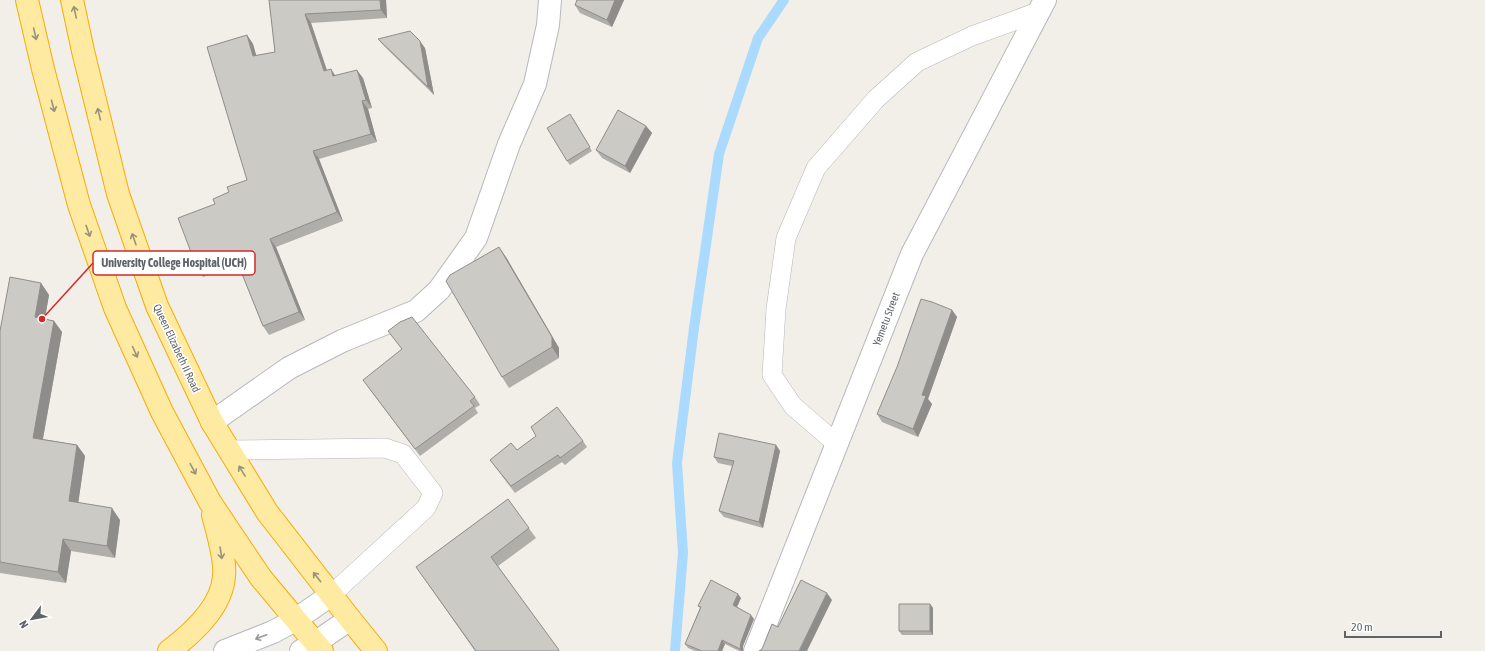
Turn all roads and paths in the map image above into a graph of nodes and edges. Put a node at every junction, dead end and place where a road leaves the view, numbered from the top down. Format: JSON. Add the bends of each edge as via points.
{"nodes":[{"id":1,"x":27,"y":0,"type":"edge"},
{"id":2,"x":72,"y":0,"type":"edge"},
{"id":3,"x":550,"y":0,"type":"edge"},
{"id":4,"x":1042,"y":6,"type":"edge"},
{"id":5,"x":212,"y":422,"type":"junction"},
{"id":6,"x":837,"y":444,"type":"junction"},
{"id":7,"x":229,"y":450,"type":"junction"},
{"id":8,"x":210,"y":502,"type":"junction"},
{"id":9,"x":331,"y":595,"type":"junction"},
{"id":10,"x":350,"y":619,"type":"junction"},
{"id":11,"x":295,"y":620,"type":"junction"},
{"id":12,"x":313,"y":648,"type":"edge"},
{"id":13,"x":169,"y":651,"type":"edge"},
{"id":14,"x":225,"y":651,"type":"edge"},
{"id":15,"x":376,"y":651,"type":"edge"},
{"id":16,"x":754,"y":651,"type":"edge"}],
"edges":[{"from":1,"to":8,"type":"highway","one_way":true,"via":[[79,205],[115,308],[162,412]]},
{"from":5,"to":2,"type":"highway","name":"Queen Elizabeth II Road","one_way":true,"via":[[157,306],[118,194]]},
{"from":3,"to":5,"type":"street","via":[[548,25],[535,84],[509,144],[476,238],[439,290],[416,311],[342,341],[289,368]]},
{"from":4,"to":6,"type":"street","name":"Yemetu Street","via":[[912,254]]},
{"from":4,"to":6,"type":"lane","via":[[917,62],[876,98],[816,168],[786,238],[776,309],[772,375],[793,406]]},
{"from":5,"to":7,"type":"highway","name":"Queen Elizabeth II Road"},
{"from":6,"to":16,"type":"street","name":"Yemetu Street"},
{"from":9,"to":7,"type":"highway","name":"Queen Elizabeth II Road","one_way":true,"via":[[267,512]]},
{"from":7,"to":9,"type":"lane","via":[[385,448],[403,454],[434,493],[426,508]]},
{"from":8,"to":11,"type":"highway","via":[[261,578]]},
{"from":8,"to":13,"type":"highway","one_way":true,"via":[[225,574],[222,591],[207,617]]},
{"from":9,"to":10,"type":"highway","name":"Queen Elizabeth II Road"},
{"from":9,"to":11,"type":"street"},
{"from":10,"to":12,"type":"street"},
{"from":10,"to":15,"type":"highway","name":"Queen Elizabeth II Road"},
{"from":11,"to":12,"type":"highway"},
{"from":11,"to":14,"type":"street","one_way":true,"via":[[273,632]]}]}
